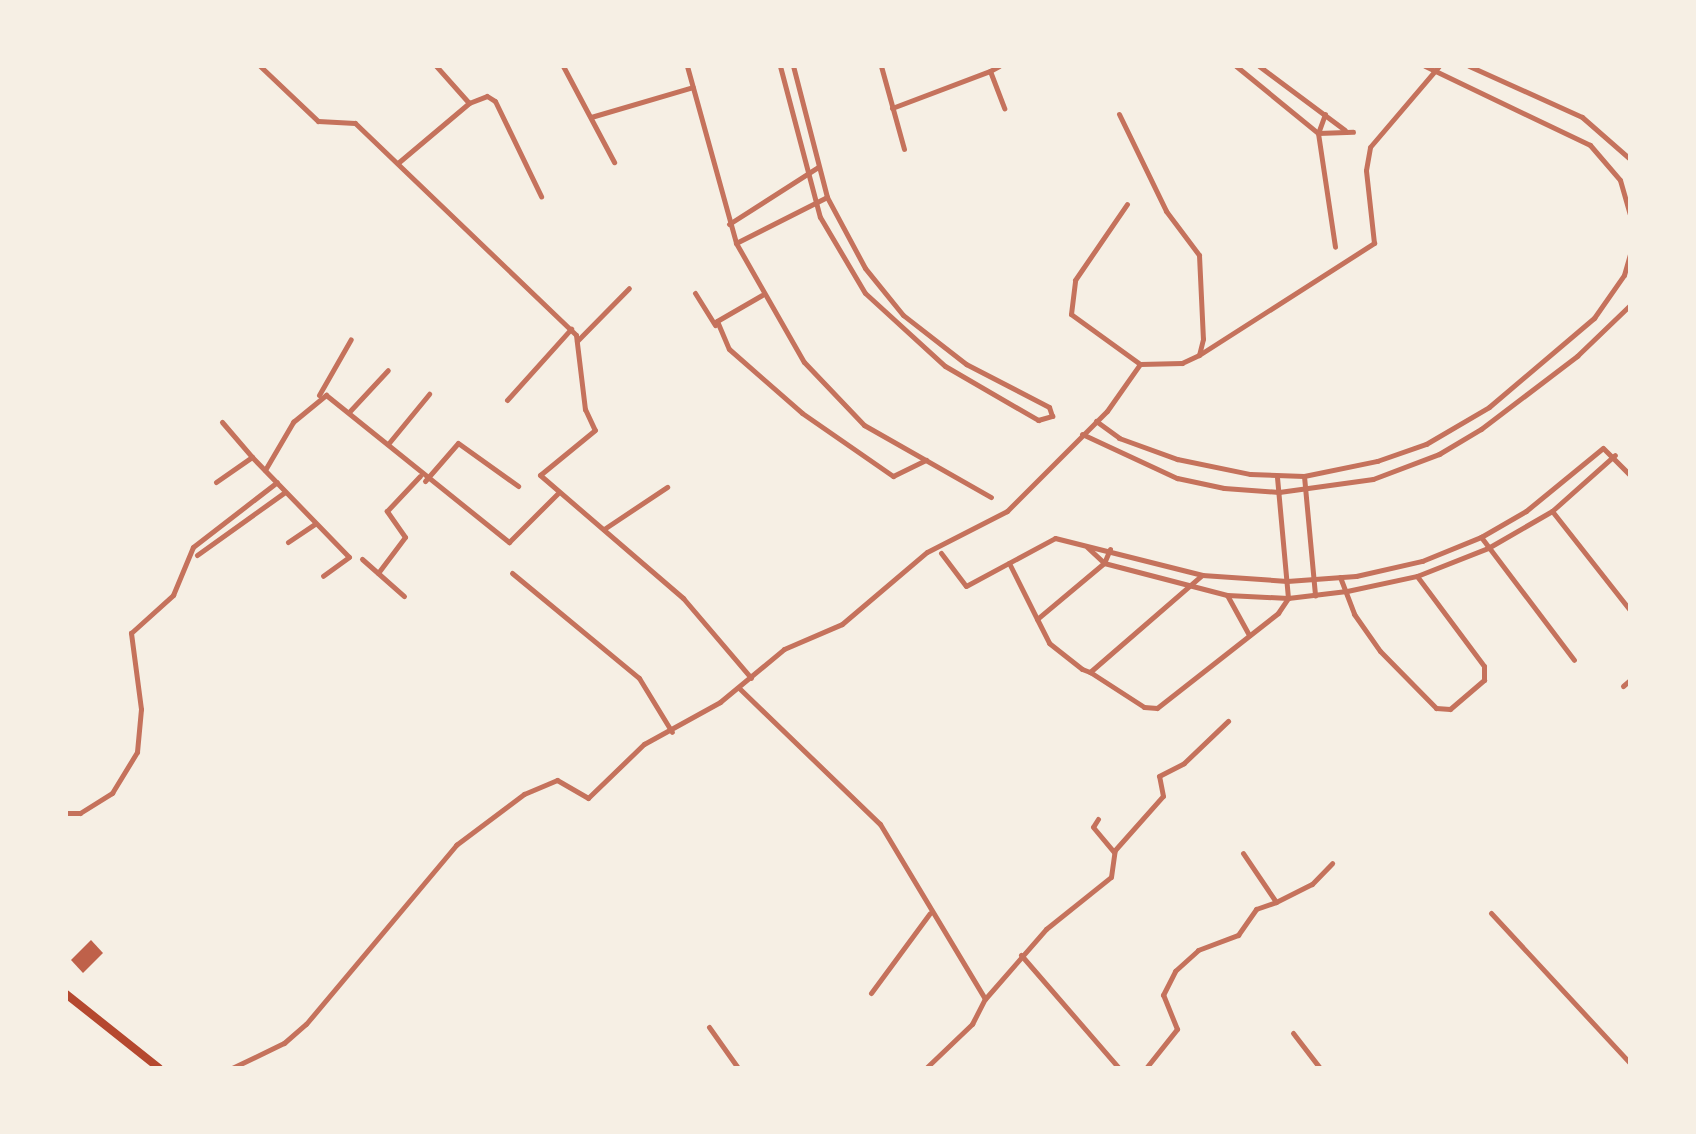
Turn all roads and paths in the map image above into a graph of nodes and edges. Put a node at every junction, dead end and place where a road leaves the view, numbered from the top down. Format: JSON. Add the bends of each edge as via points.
{"nodes":[{"id":1,"x":260,"y":66,"type":"edge"},
{"id":2,"x":436,"y":66,"type":"edge"},
{"id":3,"x":563,"y":66,"type":"edge"},
{"id":4,"x":687,"y":66,"type":"edge"},
{"id":5,"x":780,"y":66,"type":"edge"},
{"id":6,"x":793,"y":66,"type":"edge"},
{"id":7,"x":881,"y":66,"type":"edge"},
{"id":8,"x":999,"y":66,"type":"edge"},
{"id":9,"x":1236,"y":66,"type":"edge"},
{"id":10,"x":1259,"y":66,"type":"edge"},
{"id":11,"x":1425,"y":66,"type":"edge"},
{"id":12,"x":1469,"y":66,"type":"edge"},
{"id":13,"x":1438,"y":69,"type":"edge"},
{"id":14,"x":990,"y":71,"type":"junction"},
{"id":15,"x":1280,"y":82,"type":"junction"},
{"id":16,"x":693,"y":88,"type":"junction"},
{"id":17,"x":1271,"y":95,"type":"junction"},
{"id":18,"x":469,"y":103,"type":"junction"},
{"id":19,"x":892,"y":108,"type":"junction"},
{"id":20,"x":1004,"y":108,"type":"dead end"},
{"id":21,"x":1119,"y":114,"type":"dead end"},
{"id":22,"x":1325,"y":114,"type":"junction"},
{"id":23,"x":591,"y":117,"type":"junction"},
{"id":24,"x":1345,"y":130,"type":"junction"},
{"id":25,"x":1353,"y":132,"type":"dead end"},
{"id":26,"x":1318,"y":133,"type":"junction"},
{"id":27,"x":904,"y":149,"type":"dead end"},
{"id":28,"x":1629,"y":159,"type":"edge"},
{"id":29,"x":399,"y":162,"type":"junction"},
{"id":30,"x":614,"y":162,"type":"dead end"},
{"id":31,"x":818,"y":167,"type":"junction"},
{"id":32,"x":807,"y":175,"type":"junction"},
{"id":33,"x":541,"y":195,"type":"dead end"},
{"id":34,"x":827,"y":197,"type":"junction"},
{"id":35,"x":1629,"y":201,"type":"edge"},
{"id":36,"x":815,"y":202,"type":"junction"},
{"id":37,"x":1127,"y":204,"type":"dead end"},
{"id":38,"x":1629,"y":214,"type":"edge"},
{"id":39,"x":729,"y":224,"type":"junction"},
{"id":40,"x":736,"y":243,"type":"junction"},
{"id":41,"x":1335,"y":247,"type":"dead end"},
{"id":42,"x":1629,"y":254,"type":"edge"},
{"id":43,"x":629,"y":288,"type":"dead end"},
{"id":44,"x":695,"y":293,"type":"dead end"},
{"id":45,"x":762,"y":295,"type":"junction"},
{"id":46,"x":1629,"y":305,"type":"edge"},
{"id":47,"x":715,"y":325,"type":"junction"},
{"id":48,"x":571,"y":329,"type":"junction"},
{"id":49,"x":351,"y":339,"type":"dead end"},
{"id":50,"x":577,"y":341,"type":"junction"},
{"id":51,"x":1199,"y":355,"type":"junction"},
{"id":52,"x":1140,"y":364,"type":"junction"},
{"id":53,"x":388,"y":370,"type":"dead end"},
{"id":54,"x":429,"y":394,"type":"dead end"},
{"id":55,"x":319,"y":395,"type":"junction"},
{"id":56,"x":507,"y":400,"type":"dead end"},
{"id":57,"x":349,"y":412,"type":"junction"},
{"id":58,"x":1096,"y":421,"type":"junction"},
{"id":59,"x":222,"y":422,"type":"dead end"},
{"id":60,"x":1103,"y":429,"type":"junction"},
{"id":61,"x":1082,"y":434,"type":"junction"},
{"id":62,"x":1096,"y":441,"type":"junction"},
{"id":63,"x":388,"y":444,"type":"junction"},
{"id":64,"x":1615,"y":455,"type":"junction"},
{"id":65,"x":252,"y":457,"type":"junction"},
{"id":66,"x":926,"y":460,"type":"junction"},
{"id":67,"x":265,"y":470,"type":"junction"},
{"id":68,"x":1629,"y":475,"type":"edge"},
{"id":69,"x":1277,"y":476,"type":"junction"},
{"id":70,"x":1304,"y":476,"type":"junction"},
{"id":71,"x":422,"y":478,"type":"junction"},
{"id":72,"x":216,"y":482,"type":"dead end"},
{"id":73,"x":277,"y":482,"type":"junction"},
{"id":74,"x":518,"y":486,"type":"dead end"},
{"id":75,"x":667,"y":488,"type":"dead end"},
{"id":76,"x":1306,"y":490,"type":"junction"},
{"id":77,"x":285,"y":492,"type":"junction"},
{"id":78,"x":1279,"y":492,"type":"junction"},
{"id":79,"x":557,"y":494,"type":"junction"},
{"id":80,"x":991,"y":497,"type":"dead end"},
{"id":81,"x":1552,"y":511,"type":"junction"},
{"id":82,"x":314,"y":524,"type":"junction"},
{"id":83,"x":604,"y":530,"type":"junction"},
{"id":84,"x":1481,"y":537,"type":"junction"},
{"id":85,"x":288,"y":542,"type":"dead end"},
{"id":86,"x":1087,"y":547,"type":"junction"},
{"id":87,"x":1488,"y":548,"type":"junction"},
{"id":88,"x":1110,"y":549,"type":"junction"},
{"id":89,"x":941,"y":553,"type":"dead end"},
{"id":90,"x":197,"y":555,"type":"dead end"},
{"id":91,"x":362,"y":559,"type":"dead end"},
{"id":92,"x":1009,"y":563,"type":"junction"},
{"id":93,"x":1104,"y":563,"type":"junction"},
{"id":94,"x":378,"y":573,"type":"junction"},
{"id":95,"x":512,"y":573,"type":"dead end"},
{"id":96,"x":1202,"y":575,"type":"junction"},
{"id":97,"x":323,"y":576,"type":"dead end"},
{"id":98,"x":1417,"y":576,"type":"junction"},
{"id":99,"x":1340,"y":577,"type":"junction"},
{"id":100,"x":1313,"y":580,"type":"junction"},
{"id":101,"x":1286,"y":581,"type":"junction"},
{"id":102,"x":1188,"y":587,"type":"junction"},
{"id":103,"x":1344,"y":591,"type":"junction"},
{"id":104,"x":1227,"y":595,"type":"junction"},
{"id":105,"x":1315,"y":595,"type":"junction"},
{"id":106,"x":404,"y":596,"type":"dead end"},
{"id":107,"x":1288,"y":598,"type":"junction"},
{"id":108,"x":1629,"y":610,"type":"edge"},
{"id":109,"x":1038,"y":619,"type":"junction"},
{"id":110,"x":1249,"y":635,"type":"junction"},
{"id":111,"x":1574,"y":660,"type":"dead end"},
{"id":112,"x":1090,"y":671,"type":"junction"},
{"id":113,"x":751,"y":678,"type":"junction"},
{"id":114,"x":1629,"y":680,"type":"edge"},
{"id":115,"x":1623,"y":686,"type":"dead end"},
{"id":116,"x":739,"y":688,"type":"junction"},
{"id":117,"x":1228,"y":721,"type":"dead end"},
{"id":118,"x":672,"y":732,"type":"junction"},
{"id":119,"x":66,"y":813,"type":"edge"},
{"id":120,"x":1098,"y":819,"type":"dead end"},
{"id":121,"x":1114,"y":852,"type":"junction"},
{"id":122,"x":1243,"y":853,"type":"dead end"},
{"id":123,"x":1332,"y":863,"type":"dead end"},
{"id":124,"x":1276,"y":902,"type":"junction"},
{"id":125,"x":930,"y":913,"type":"junction"},
{"id":126,"x":1491,"y":913,"type":"dead end"},
{"id":127,"x":1021,"y":955,"type":"junction"},
{"id":128,"x":871,"y":993,"type":"dead end"},
{"id":129,"x":66,"y":994,"type":"edge"},
{"id":130,"x":985,"y":999,"type":"junction"},
{"id":131,"x":709,"y":1027,"type":"dead end"},
{"id":132,"x":1293,"y":1033,"type":"dead end"},
{"id":133,"x":1629,"y":1063,"type":"edge"},
{"id":134,"x":159,"y":1068,"type":"edge"},
{"id":135,"x":232,"y":1068,"type":"edge"},
{"id":136,"x":738,"y":1068,"type":"edge"},
{"id":137,"x":926,"y":1068,"type":"edge"},
{"id":138,"x":1119,"y":1068,"type":"edge"},
{"id":139,"x":1146,"y":1068,"type":"edge"},
{"id":140,"x":1320,"y":1068,"type":"edge"}],
"edges":[{"from":1,"to":29,"type":"street","via":[[318,121],[332,126],[351,120]]},
{"from":2,"to":18,"type":"street"},
{"from":3,"to":23,"type":"street"},
{"from":4,"to":16,"type":"street"},
{"from":5,"to":32,"type":"street"},
{"from":6,"to":31,"type":"street"},
{"from":7,"to":19,"type":"street"},
{"from":8,"to":14,"type":"street"},
{"from":9,"to":17,"type":"street"},
{"from":10,"to":15,"type":"street"},
{"from":11,"to":13,"type":"street"},
{"from":12,"to":28,"type":"street","via":[[1582,117]]},
{"from":13,"to":35,"type":"street","via":[[1574,134],[1603,156]]},
{"from":13,"to":51,"type":"street","via":[[1366,156],[1374,243]]},
{"from":14,"to":19,"type":"street"},
{"from":14,"to":20,"type":"street"},
{"from":15,"to":17,"type":"street"},
{"from":15,"to":22,"type":"street"},
{"from":16,"to":23,"type":"street"},
{"from":16,"to":39,"type":"street"},
{"from":17,"to":26,"type":"street"},
{"from":18,"to":29,"type":"street"},
{"from":18,"to":33,"type":"street","via":[[487,96],[495,101]]},
{"from":19,"to":27,"type":"street"},
{"from":21,"to":51,"type":"street","via":[[1166,211],[1199,254],[1197,297],[1205,324]]},
{"from":22,"to":24,"type":"street"},
{"from":22,"to":26,"type":"street"},
{"from":23,"to":30,"type":"street"},
{"from":24,"to":25,"type":"street"},
{"from":24,"to":26,"type":"street"},
{"from":26,"to":41,"type":"street"},
{"from":29,"to":48,"type":"street"},
{"from":31,"to":32,"type":"street"},
{"from":31,"to":34,"type":"street"},
{"from":32,"to":36,"type":"street"},
{"from":32,"to":39,"type":"street"},
{"from":34,"to":36,"type":"street"},
{"from":34,"to":36,"type":"street","via":[[865,268],[903,315],[966,364],[1049,407],[1052,416],[1038,420],[992,396],[898,327],[850,270]]},
{"from":35,"to":38,"type":"street"},
{"from":36,"to":40,"type":"street"},
{"from":37,"to":52,"type":"street","via":[[1083,264],[1070,309],[1073,319]]},
{"from":39,"to":40,"type":"street"},
{"from":40,"to":45,"type":"street"},
{"from":42,"to":70,"type":"street","via":[[1624,275],[1594,318],[1489,407],[1426,444]]},
{"from":43,"to":50,"type":"street"},
{"from":44,"to":47,"type":"street"},
{"from":45,"to":47,"type":"street"},
{"from":45,"to":66,"type":"street","via":[[834,397],[864,425]]},
{"from":46,"to":76,"type":"street","via":[[1577,356],[1439,454],[1373,479]]},
{"from":47,"to":66,"type":"street","via":[[764,382],[893,476]]},
{"from":48,"to":50,"type":"street"},
{"from":48,"to":56,"type":"street"},
{"from":49,"to":55,"type":"street"},
{"from":50,"to":79,"type":"street","via":[[585,408],[595,430],[540,475]]},
{"from":51,"to":52,"type":"street","via":[[1182,363]]},
{"from":52,"to":58,"type":"street"},
{"from":53,"to":57,"type":"street"},
{"from":54,"to":63,"type":"street"},
{"from":55,"to":57,"type":"street"},
{"from":55,"to":67,"type":"street"},
{"from":57,"to":63,"type":"street"},
{"from":58,"to":60,"type":"street"},
{"from":58,"to":61,"type":"street"},
{"from":59,"to":65,"type":"street"},
{"from":60,"to":62,"type":"street"},
{"from":60,"to":69,"type":"street","via":[[1177,459]]},
{"from":61,"to":62,"type":"street"},
{"from":61,"to":113,"type":"street","via":[[1020,501],[928,552],[842,624],[784,649]]},
{"from":62,"to":78,"type":"street","via":[[1177,478]]},
{"from":63,"to":71,"type":"street"},
{"from":64,"to":68,"type":"street"},
{"from":64,"to":81,"type":"street"},
{"from":64,"to":84,"type":"street","via":[[1601,449],[1526,511]]},
{"from":65,"to":67,"type":"street"},
{"from":65,"to":72,"type":"street"},
{"from":66,"to":80,"type":"street"},
{"from":67,"to":73,"type":"street"},
{"from":69,"to":70,"type":"street"},
{"from":69,"to":78,"type":"street"},
{"from":70,"to":76,"type":"street"},
{"from":71,"to":74,"type":"street","via":[[458,443]]},
{"from":71,"to":79,"type":"street","via":[[512,543]]},
{"from":71,"to":94,"type":"street","via":[[387,511],[405,537]]},
{"from":73,"to":77,"type":"street"},
{"from":73,"to":119,"type":"street","via":[[193,547],[173,595],[131,633],[141,709],[136,752],[112,793],[86,810]]},
{"from":75,"to":83,"type":"street"},
{"from":76,"to":78,"type":"street"},
{"from":76,"to":100,"type":"street"},
{"from":77,"to":82,"type":"street"},
{"from":77,"to":90,"type":"street"},
{"from":78,"to":101,"type":"street"},
{"from":79,"to":83,"type":"street"},
{"from":81,"to":87,"type":"street"},
{"from":81,"to":108,"type":"street"},
{"from":82,"to":85,"type":"street"},
{"from":82,"to":97,"type":"street","via":[[349,557]]},
{"from":83,"to":113,"type":"street","via":[[701,616]]},
{"from":84,"to":87,"type":"street"},
{"from":84,"to":99,"type":"street","via":[[1394,570]]},
{"from":86,"to":88,"type":"street"},
{"from":86,"to":92,"type":"street","via":[[1050,538]]},
{"from":86,"to":93,"type":"street"},
{"from":87,"to":98,"type":"street"},
{"from":87,"to":111,"type":"street"},
{"from":88,"to":93,"type":"street"},
{"from":88,"to":96,"type":"street"},
{"from":89,"to":92,"type":"street","via":[[965,586]]},
{"from":91,"to":94,"type":"street"},
{"from":92,"to":109,"type":"street"},
{"from":93,"to":102,"type":"street"},
{"from":93,"to":109,"type":"street"},
{"from":94,"to":106,"type":"street"},
{"from":95,"to":118,"type":"street","via":[[639,678]]},
{"from":96,"to":101,"type":"street"},
{"from":96,"to":102,"type":"street"},
{"from":98,"to":103,"type":"street"},
{"from":98,"to":103,"type":"street","via":[[1484,666],[1484,680],[1450,709],[1436,708],[1411,687],[1354,614]]},
{"from":99,"to":100,"type":"street"},
{"from":99,"to":103,"type":"street"},
{"from":100,"to":101,"type":"street"},
{"from":100,"to":105,"type":"street"},
{"from":101,"to":107,"type":"street"},
{"from":102,"to":104,"type":"street"},
{"from":102,"to":112,"type":"street"},
{"from":103,"to":105,"type":"street"},
{"from":104,"to":107,"type":"street"},
{"from":104,"to":110,"type":"street"},
{"from":105,"to":107,"type":"street"},
{"from":107,"to":110,"type":"street"},
{"from":109,"to":112,"type":"street","via":[[1060,654]]},
{"from":110,"to":112,"type":"street","via":[[1157,708],[1144,708]]},
{"from":113,"to":116,"type":"street"},
{"from":114,"to":115,"type":"street"},
{"from":116,"to":118,"type":"street"},
{"from":116,"to":125,"type":"street","via":[[870,812]]},
{"from":117,"to":121,"type":"street","via":[[1184,763],[1158,777],[1163,796]]},
{"from":118,"to":135,"type":"street","via":[[644,744],[588,798],[559,779],[524,794],[456,845],[306,1024],[284,1043]]},
{"from":120,"to":121,"type":"street","via":[[1093,827]]},
{"from":121,"to":127,"type":"street","via":[[1111,877]]},
{"from":122,"to":124,"type":"street"},
{"from":123,"to":124,"type":"street","via":[[1312,884]]},
{"from":124,"to":139,"type":"street","via":[[1256,909],[1238,934],[1198,950],[1175,971],[1163,996],[1175,1014],[1177,1029]]},
{"from":125,"to":128,"type":"street"},
{"from":125,"to":130,"type":"street"},
{"from":126,"to":133,"type":"street"},
{"from":127,"to":130,"type":"street"},
{"from":127,"to":138,"type":"street"},
{"from":129,"to":134,"type":"main road"},
{"from":130,"to":137,"type":"street","via":[[972,1024]]},
{"from":131,"to":136,"type":"street"},
{"from":132,"to":140,"type":"street"}]}
